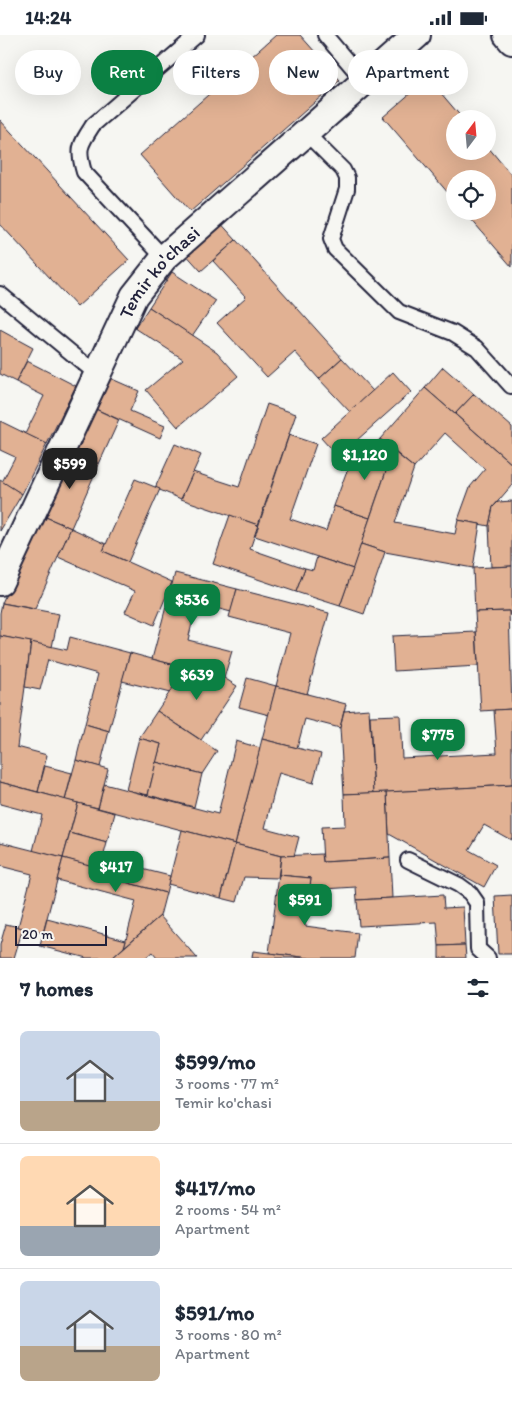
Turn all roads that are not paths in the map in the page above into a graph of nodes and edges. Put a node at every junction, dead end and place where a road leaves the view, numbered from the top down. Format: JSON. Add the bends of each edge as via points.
{"nodes":[{"id":1,"x":197,"y":35,"type":"edge"},
{"id":2,"x":325,"y":35,"type":"edge"},
{"id":3,"x":417,"y":35,"type":"edge"},
{"id":4,"x":506,"y":35,"type":"edge"},
{"id":5,"x":512,"y":41,"type":"edge"},
{"id":6,"x":400,"y":50,"type":"edge"},
{"id":7,"x":348,"y":62,"type":"edge"},
{"id":8,"x":348,"y":95,"type":"edge"},
{"id":9,"x":306,"y":133,"type":"junction"},
{"id":10,"x":164,"y":258,"type":"junction"},
{"id":11,"x":0,"y":294,"type":"edge"},
{"id":12,"x":98,"y":375,"type":"junction"},
{"id":13,"x":511,"y":386,"type":"dead end"},
{"id":14,"x":0,"y":582,"type":"edge"},
{"id":15,"x":408,"y":860,"type":"dead end"},
{"id":16,"x":488,"y":958,"type":"edge"}],
"edges":[{"from":1,"to":10,"type":"lane","via":[[94,125],[81,143],[84,172]]},
{"from":2,"to":7,"type":"lane"},
{"from":3,"to":6,"type":"street","name":"Temir ko'chasi"},
{"from":4,"to":5,"type":"street"},
{"from":8,"to":9,"type":"street","name":"Temir ko'chasi"},
{"from":9,"to":10,"type":"street","name":"Temir ko'chasi"},
{"from":9,"to":13,"type":"lane","via":[[347,178],[347,189],[331,239],[334,249],[399,312],[453,333],[477,348]]},
{"from":10,"to":12,"type":"street","name":"Temir ko'chasi","via":[[134,296]]},
{"from":11,"to":12,"type":"lane"},
{"from":12,"to":14,"type":"street","name":"Temir ko'chasi"},
{"from":15,"to":16,"type":"lane","via":[[470,893],[477,903],[478,949]]}]}
